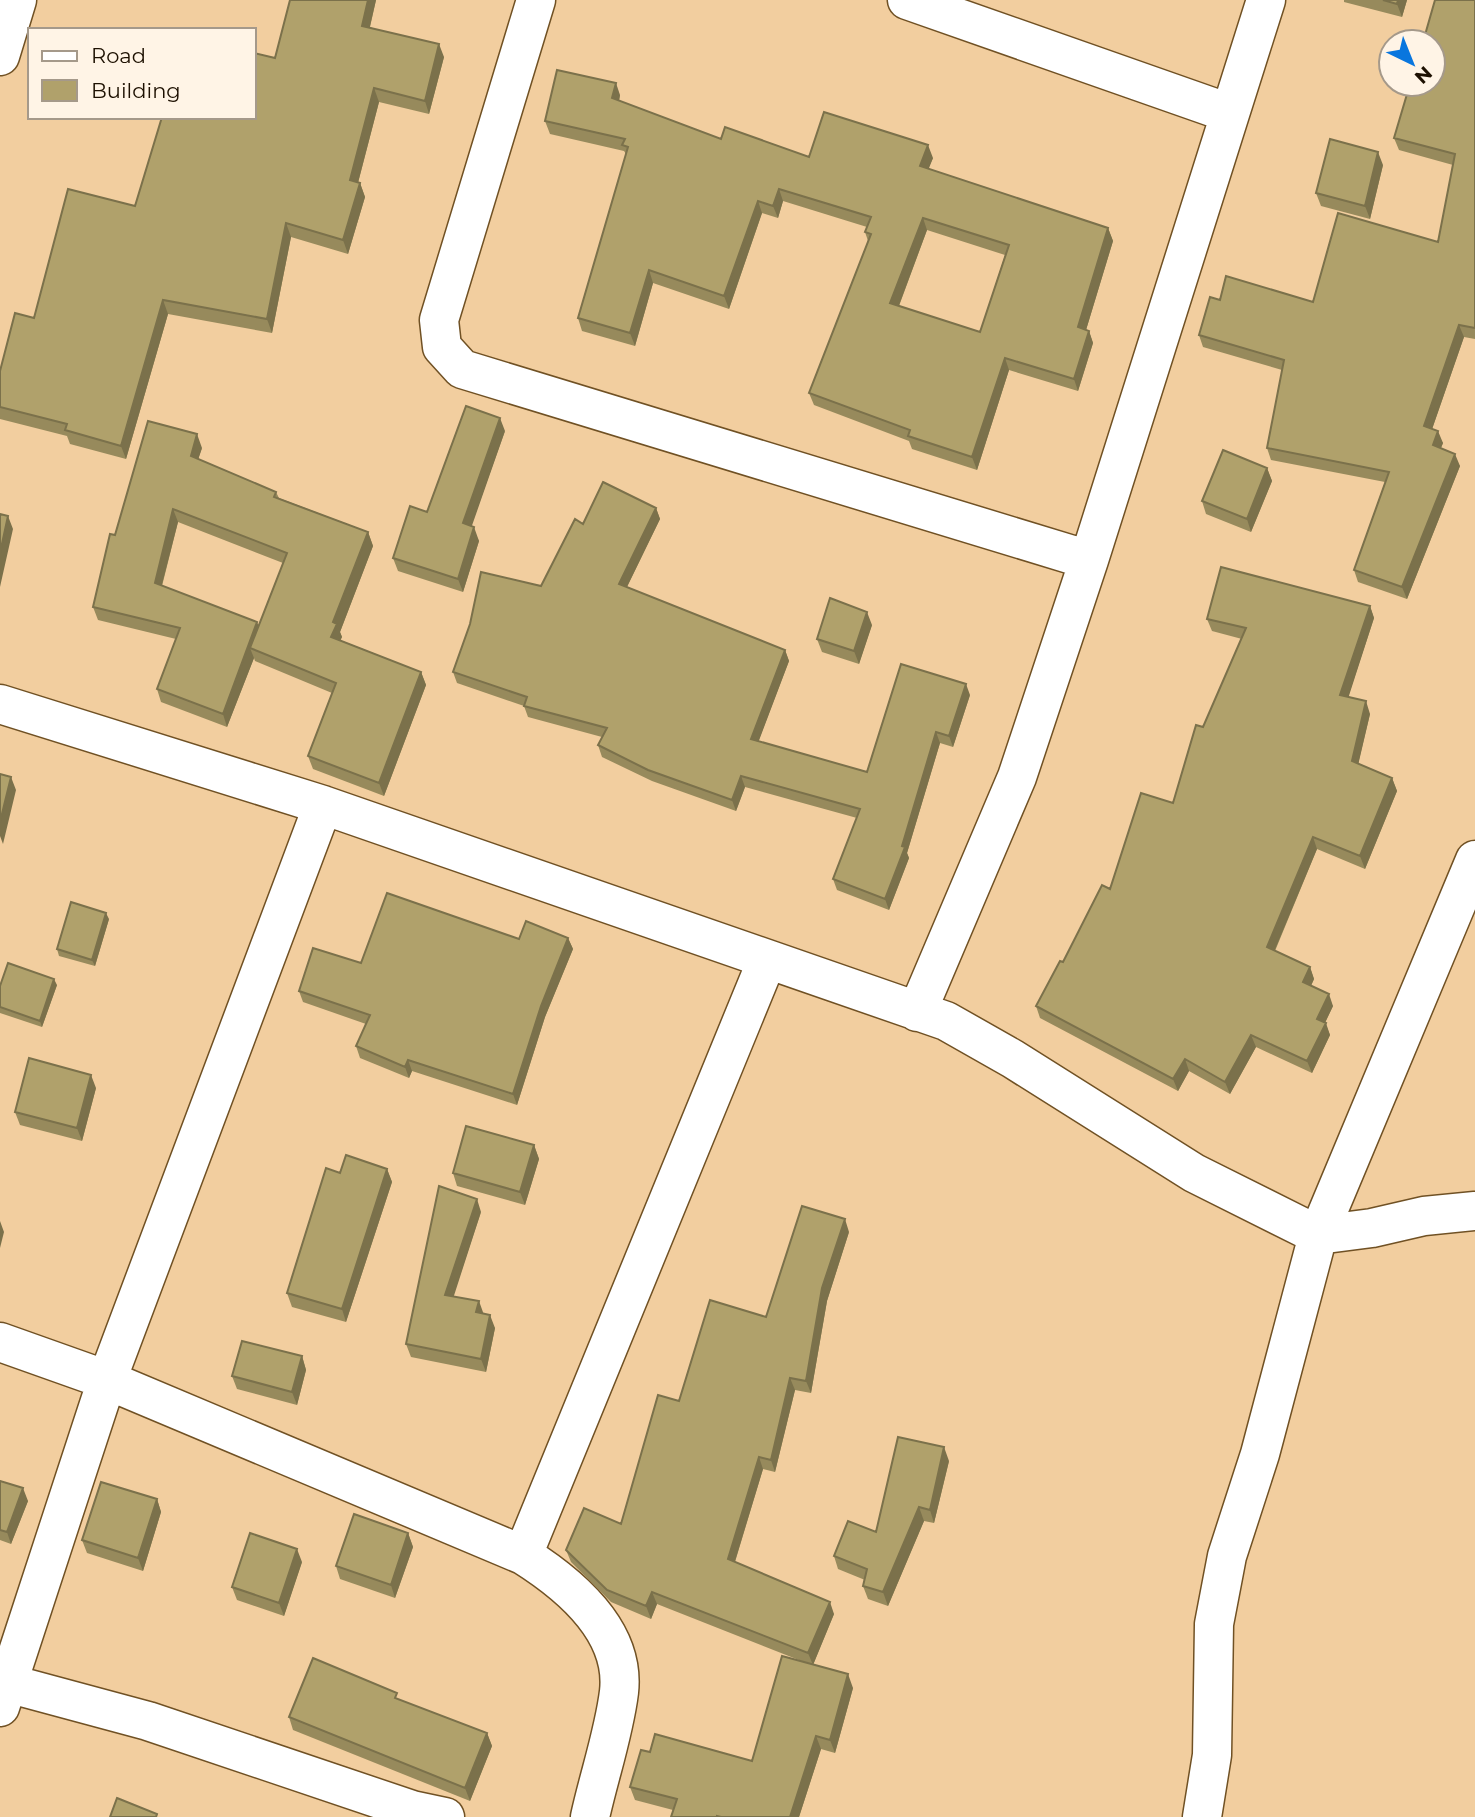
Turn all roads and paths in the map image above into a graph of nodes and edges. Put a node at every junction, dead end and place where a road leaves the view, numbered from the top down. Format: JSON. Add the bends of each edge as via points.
{"nodes":[{"id":1,"x":18,"y":0,"type":"edge"},
{"id":2,"x":536,"y":0,"type":"edge"},
{"id":3,"x":907,"y":0,"type":"edge"},
{"id":4,"x":1266,"y":0,"type":"edge"},
{"id":5,"x":0,"y":56,"type":"edge"},
{"id":6,"x":1229,"y":113,"type":"junction"},
{"id":7,"x":1090,"y":560,"type":"junction"},
{"id":8,"x":0,"y":704,"type":"edge"},
{"id":9,"x":323,"y":805,"type":"junction"},
{"id":10,"x":1475,"y":860,"type":"edge"},
{"id":11,"x":767,"y":960,"type":"junction"},
{"id":12,"x":917,"y":1012,"type":"junction"},
{"id":13,"x":1475,"y":1211,"type":"edge"},
{"id":14,"x":1318,"y":1235,"type":"junction"},
{"id":15,"x":0,"y":1342,"type":"edge"},
{"id":16,"x":107,"y":1380,"type":"junction"},
{"id":17,"x":523,"y":1555,"type":"junction"},
{"id":18,"x":4,"y":1695,"type":"edge"},
{"id":19,"x":445,"y":1817,"type":"edge"},
{"id":20,"x":590,"y":1817,"type":"edge"},
{"id":21,"x":1202,"y":1817,"type":"edge"}],
"edges":[{"from":1,"to":5,"type":"street"},
{"from":2,"to":7,"type":"street","via":[[439,320],[442,347],[461,369]]},
{"from":3,"to":6,"type":"street"},
{"from":4,"to":6,"type":"street"},
{"from":6,"to":7,"type":"street"},
{"from":7,"to":12,"type":"street","via":[[1017,777]]},
{"from":8,"to":9,"type":"street"},
{"from":9,"to":11,"type":"street"},
{"from":9,"to":16,"type":"street"},
{"from":10,"to":14,"type":"street"},
{"from":11,"to":12,"type":"street"},
{"from":11,"to":17,"type":"street"},
{"from":12,"to":14,"type":"street","via":[[946,1021],[1013,1059],[1194,1174]]},
{"from":13,"to":14,"type":"street"},
{"from":14,"to":21,"type":"street","via":[[1260,1454],[1227,1556],[1214,1624],[1212,1755]]},
{"from":15,"to":16,"type":"street"},
{"from":16,"to":17,"type":"street"},
{"from":16,"to":18,"type":"street"},
{"from":17,"to":20,"type":"street","via":[[556,1576],[584,1603],[603,1627],[617,1660],[619,1691]]},
{"from":18,"to":19,"type":"street","via":[[148,1721]]}]}
